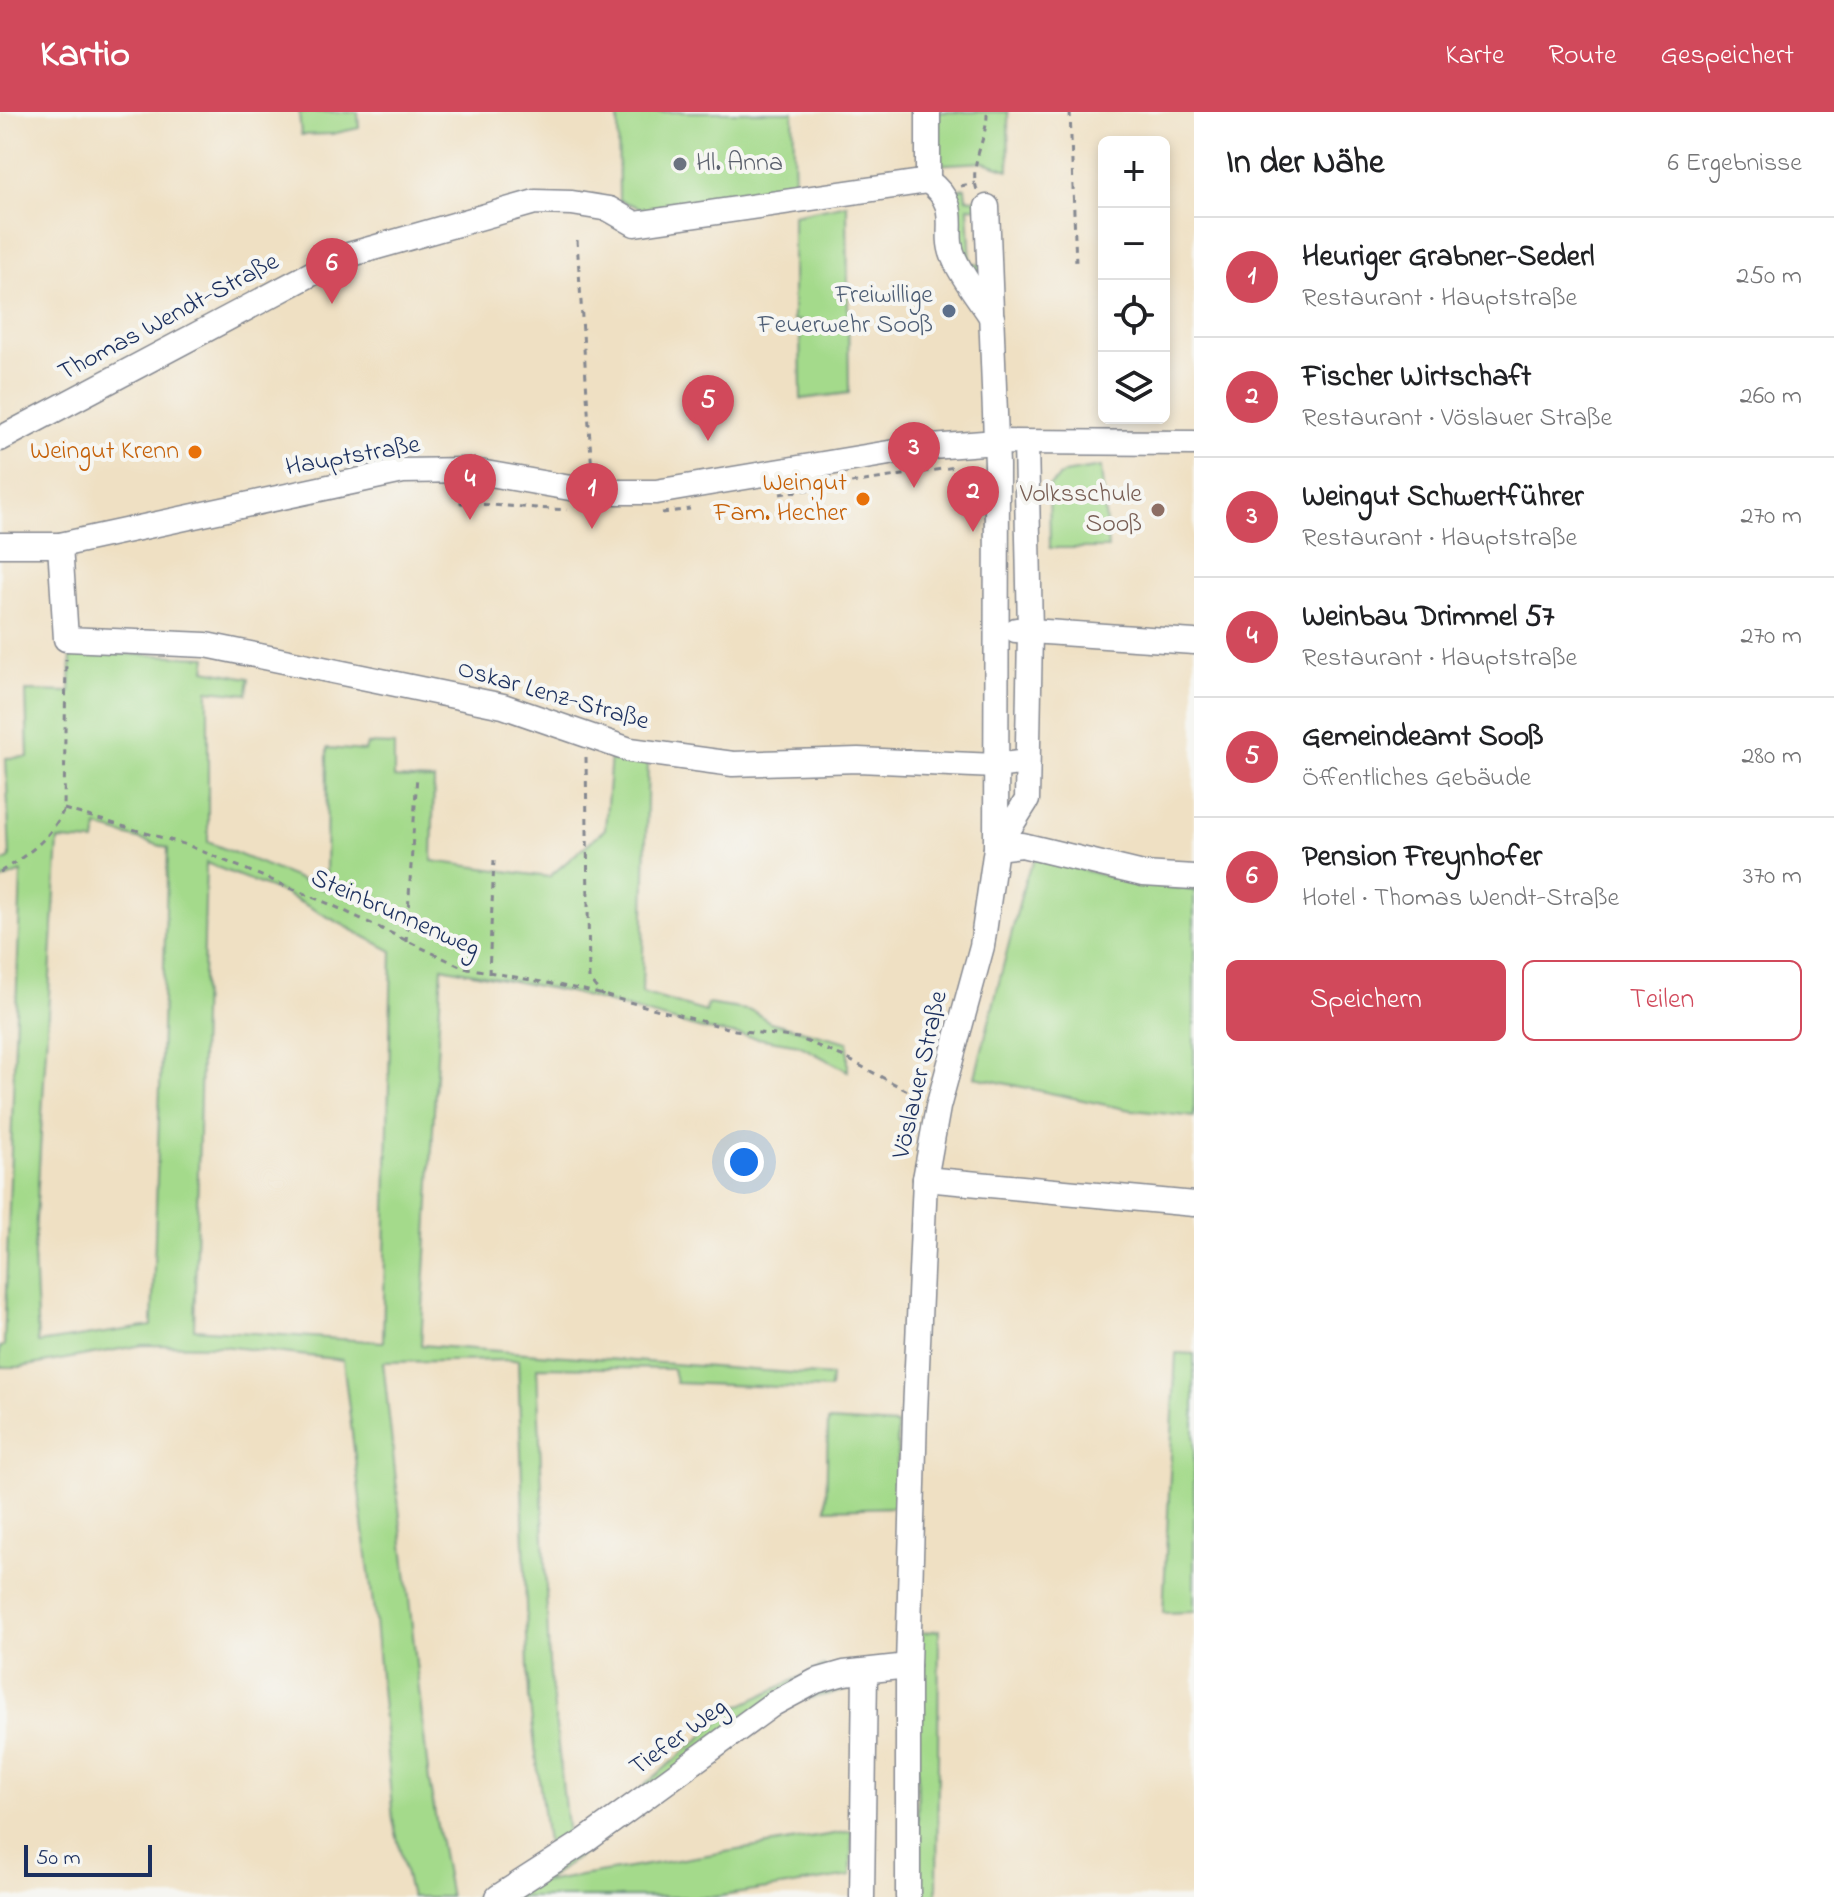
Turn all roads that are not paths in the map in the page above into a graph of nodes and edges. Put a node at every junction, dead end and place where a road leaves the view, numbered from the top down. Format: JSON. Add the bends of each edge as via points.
{"nodes":[{"id":1,"x":928,"y":112,"type":"edge"},
{"id":2,"x":935,"y":186,"type":"junction"},
{"id":3,"x":987,"y":207,"type":"road end"},
{"id":4,"x":994,"y":320,"type":"junction"},
{"id":5,"x":0,"y":439,"type":"edge"},
{"id":6,"x":996,"y":442,"type":"junction"},
{"id":7,"x":1026,"y":443,"type":"junction"},
{"id":8,"x":1194,"y":443,"type":"edge"},
{"id":9,"x":0,"y":545,"type":"edge"},
{"id":10,"x":60,"y":545,"type":"junction"},
{"id":11,"x":997,"y":630,"type":"junction"},
{"id":12,"x":1030,"y":631,"type":"junction"},
{"id":13,"x":1194,"y":642,"type":"edge"},
{"id":14,"x":1027,"y":762,"type":"junction"},
{"id":15,"x":996,"y":766,"type":"junction"},
{"id":16,"x":996,"y":848,"type":"junction"},
{"id":17,"x":1194,"y":877,"type":"edge"},
{"id":18,"x":925,"y":1179,"type":"junction"},
{"id":19,"x":1194,"y":1204,"type":"edge"},
{"id":20,"x":908,"y":1666,"type":"junction"},
{"id":21,"x":865,"y":1672,"type":"junction"},
{"id":22,"x":498,"y":1897,"type":"edge"},
{"id":23,"x":862,"y":1897,"type":"edge"},
{"id":24,"x":908,"y":1897,"type":"edge"}],
"edges":[{"from":1,"to":2,"type":"street"},
{"from":2,"to":4,"type":"street","via":[[949,206],[953,258]]},
{"from":2,"to":5,"type":"street","name":"Thomas Wendt-Straße","via":[[635,224],[609,209],[535,202],[345,256]]},
{"from":3,"to":4,"type":"street","name":"Vöslauer Straße"},
{"from":4,"to":6,"type":"street","name":"Vöslauer Straße"},
{"from":6,"to":7,"type":"street","name":"Hauptstraße"},
{"from":6,"to":10,"type":"street","name":"Hauptstraße","via":[[919,448],[656,492],[593,492],[468,470],[403,471]]},
{"from":6,"to":11,"type":"street","name":"Vöslauer Straße"},
{"from":7,"to":8,"type":"street","name":"Hauptstraße"},
{"from":7,"to":12,"type":"street","name":"Vöslauer Straße"},
{"from":9,"to":10,"type":"street","name":"Hauptstraße"},
{"from":10,"to":15,"type":"street","name":"Oskar Lenz-Straße","via":[[66,639],[206,645],[503,706],[630,750],[733,764],[858,760]]},
{"from":11,"to":12,"type":"street"},
{"from":11,"to":15,"type":"street","name":"Vöslauer Straße"},
{"from":12,"to":13,"type":"street"},
{"from":12,"to":14,"type":"street","name":"Vöslauer Straße"},
{"from":14,"to":15,"type":"street","name":"Oskar Lenz-Straße"},
{"from":14,"to":16,"type":"street","name":"Vöslauer Straße","via":[[1027,800]]},
{"from":15,"to":16,"type":"street","name":"Vöslauer Straße"},
{"from":16,"to":17,"type":"street","via":[[1022,845],[1143,874]]},
{"from":16,"to":18,"type":"street","name":"Vöslauer Straße","via":[[982,946],[938,1107]]},
{"from":18,"to":19,"type":"street"},
{"from":18,"to":20,"type":"street","name":"Vöslauer Straße"},
{"from":20,"to":21,"type":"street","name":"Tiefer Weg"},
{"from":20,"to":24,"type":"street","name":"Vöslauer Straße"},
{"from":21,"to":22,"type":"street","name":"Tiefer Weg","via":[[816,1681],[773,1704],[585,1841]]},
{"from":21,"to":23,"type":"street"}]}
